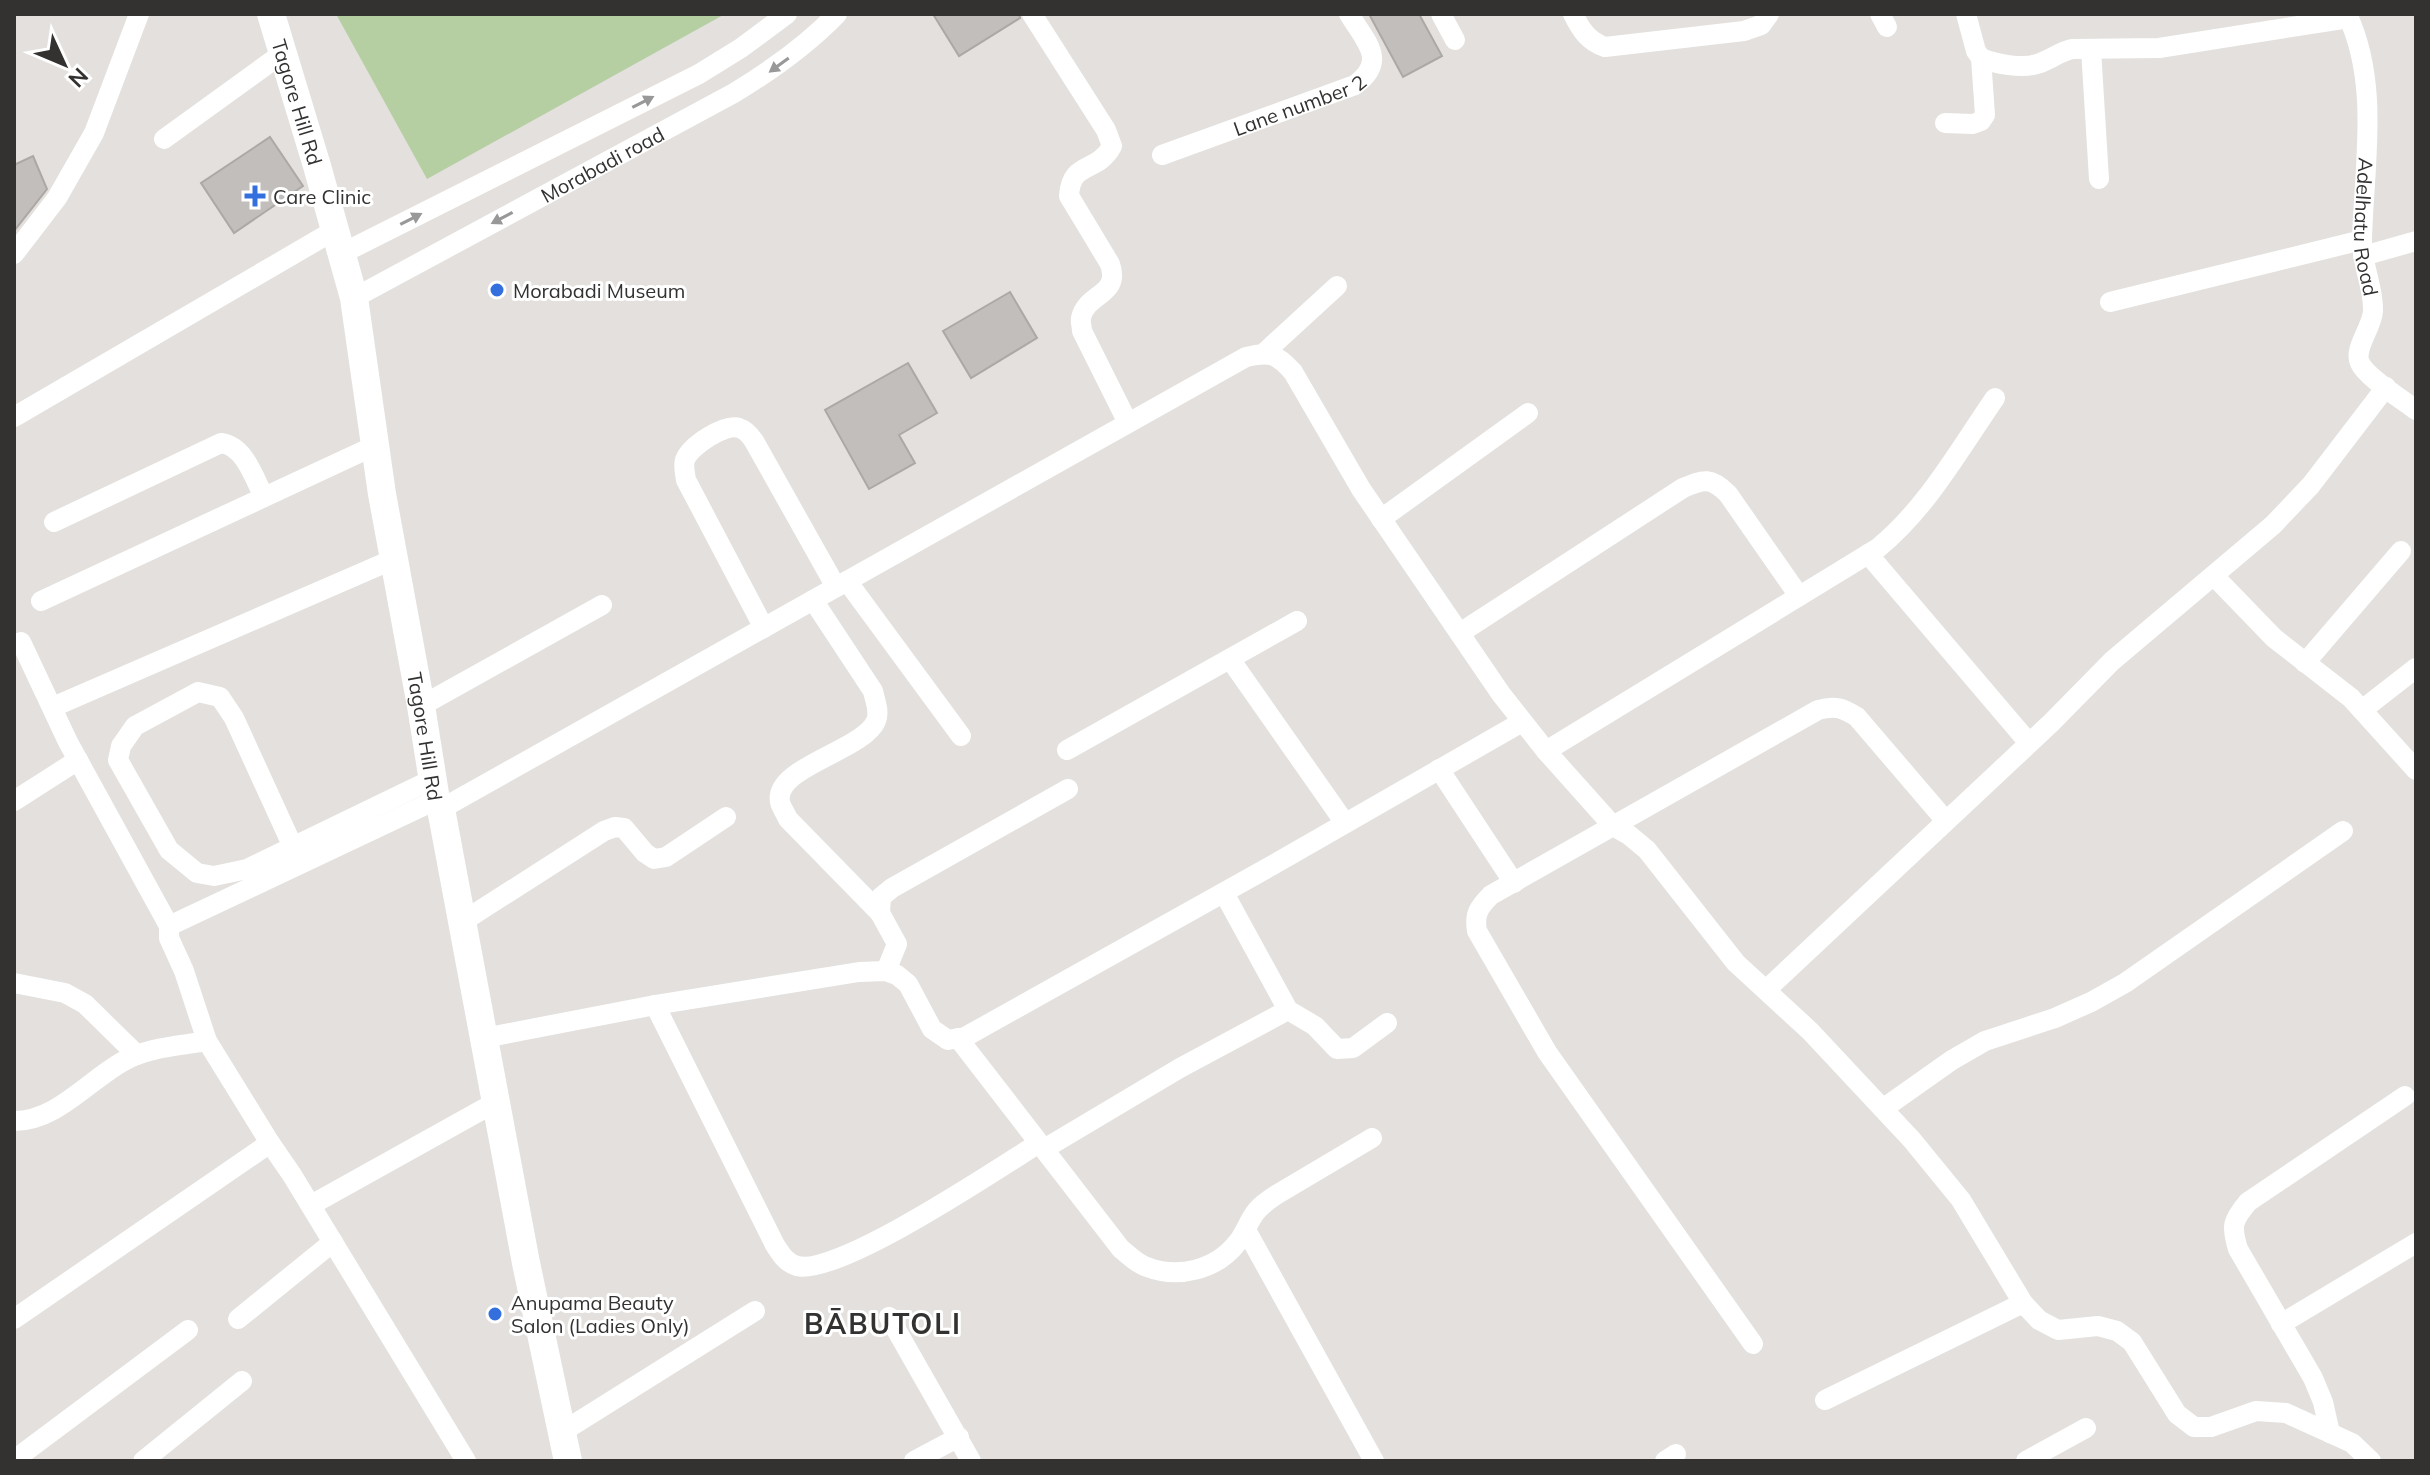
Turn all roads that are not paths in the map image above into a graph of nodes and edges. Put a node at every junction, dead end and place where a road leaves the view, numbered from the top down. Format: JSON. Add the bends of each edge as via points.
{"nodes":[{"id":1,"x":139,"y":14,"type":"edge"},
{"id":2,"x":271,"y":14,"type":"edge"},
{"id":3,"x":787,"y":14,"type":"edge"},
{"id":4,"x":837,"y":14,"type":"edge"},
{"id":5,"x":1032,"y":14,"type":"edge"},
{"id":6,"x":1349,"y":14,"type":"edge"},
{"id":7,"x":1441,"y":14,"type":"edge"},
{"id":8,"x":1573,"y":14,"type":"edge"},
{"id":9,"x":1769,"y":14,"type":"edge"},
{"id":10,"x":1966,"y":14,"type":"edge"},
{"id":11,"x":2348,"y":16,"type":"edge"},
{"id":12,"x":1455,"y":40,"type":"dead end"},
{"id":13,"x":2091,"y":49,"type":"junction"},
{"id":14,"x":283,"y":53,"type":"junction"},
{"id":15,"x":1981,"y":58,"type":"junction"},
{"id":16,"x":1945,"y":123,"type":"dead end"},
{"id":17,"x":164,"y":139,"type":"dead end"},
{"id":18,"x":1162,"y":155,"type":"dead end"},
{"id":19,"x":2099,"y":179,"type":"dead end"},
{"id":20,"x":2416,"y":241,"type":"edge"},
{"id":21,"x":338,"y":242,"type":"junction"},
{"id":22,"x":2362,"y":248,"type":"junction"},
{"id":23,"x":14,"y":254,"type":"edge"},
{"id":24,"x":1337,"y":286,"type":"dead end"},
{"id":25,"x":354,"y":298,"type":"junction"},
{"id":26,"x":2110,"y":302,"type":"dead end"},
{"id":27,"x":1264,"y":353,"type":"junction"},
{"id":28,"x":2386,"y":387,"type":"junction"},
{"id":29,"x":1995,"y":398,"type":"dead end"},
{"id":30,"x":2416,"y":410,"type":"edge"},
{"id":31,"x":1528,"y":413,"type":"dead end"},
{"id":32,"x":14,"y":417,"type":"edge"},
{"id":33,"x":1128,"y":423,"type":"junction"},
{"id":34,"x":374,"y":446,"type":"junction"},
{"id":35,"x":264,"y":497,"type":"junction"},
{"id":36,"x":1381,"y":519,"type":"junction"},
{"id":37,"x":54,"y":522,"type":"dead end"},
{"id":38,"x":2401,"y":551,"type":"dead end"},
{"id":39,"x":1868,"y":554,"type":"junction"},
{"id":40,"x":394,"y":559,"type":"junction"},
{"id":41,"x":2214,"y":576,"type":"junction"},
{"id":42,"x":841,"y":584,"type":"junction"},
{"id":43,"x":1799,"y":596,"type":"junction"},
{"id":44,"x":813,"y":600,"type":"junction"},
{"id":45,"x":41,"y":601,"type":"dead end"},
{"id":46,"x":602,"y":605,"type":"dead end"},
{"id":47,"x":1297,"y":621,"type":"dead end"},
{"id":48,"x":764,"y":628,"type":"junction"},
{"id":49,"x":1460,"y":633,"type":"junction"},
{"id":50,"x":16,"y":639,"type":"edge"},
{"id":51,"x":1230,"y":659,"type":"junction"},
{"id":52,"x":2305,"y":663,"type":"junction"},
{"id":53,"x":2416,"y":668,"type":"edge"},
{"id":54,"x":421,"y":706,"type":"junction"},
{"id":55,"x":53,"y":707,"type":"junction"},
{"id":56,"x":2362,"y":710,"type":"junction"},
{"id":57,"x":1522,"y":722,"type":"junction"},
{"id":58,"x":961,"y":736,"type":"dead end"},
{"id":59,"x":2029,"y":743,"type":"junction"},
{"id":60,"x":1067,"y":750,"type":"dead end"},
{"id":61,"x":1546,"y":751,"type":"junction"},
{"id":62,"x":78,"y":760,"type":"junction"},
{"id":63,"x":1439,"y":769,"type":"junction"},
{"id":64,"x":2416,"y":770,"type":"edge"},
{"id":65,"x":1068,"y":789,"type":"dead end"},
{"id":66,"x":436,"y":796,"type":"junction"},
{"id":67,"x":14,"y":801,"type":"edge"},
{"id":68,"x":726,"y":817,"type":"dead end"},
{"id":69,"x":1946,"y":821,"type":"junction"},
{"id":70,"x":1345,"y":823,"type":"junction"},
{"id":71,"x":1613,"y":826,"type":"junction"},
{"id":72,"x":2343,"y":831,"type":"dead end"},
{"id":73,"x":293,"y":847,"type":"junction"},
{"id":74,"x":1514,"y":883,"type":"junction"},
{"id":75,"x":1224,"y":893,"type":"junction"},
{"id":76,"x":880,"y":913,"type":"junction"},
{"id":77,"x":462,"y":922,"type":"junction"},
{"id":78,"x":169,"y":926,"type":"junction"},
{"id":79,"x":886,"y":971,"type":"junction"},
{"id":80,"x":14,"y":983,"type":"edge"},
{"id":81,"x":1766,"y":990,"type":"junction"},
{"id":82,"x":655,"y":1005,"type":"junction"},
{"id":83,"x":1288,"y":1010,"type":"junction"},
{"id":84,"x":1387,"y":1023,"type":"dead end"},
{"id":85,"x":484,"y":1038,"type":"junction"},
{"id":86,"x":958,"y":1038,"type":"junction"},
{"id":87,"x":207,"y":1041,"type":"junction"},
{"id":88,"x":137,"y":1055,"type":"junction"},
{"id":89,"x":2405,"y":1096,"type":"dead end"},
{"id":90,"x":496,"y":1102,"type":"junction"},
{"id":91,"x":1884,"y":1108,"type":"junction"},
{"id":92,"x":14,"y":1121,"type":"edge"},
{"id":93,"x":1372,"y":1138,"type":"dead end"},
{"id":94,"x":270,"y":1143,"type":"junction"},
{"id":95,"x":1041,"y":1146,"type":"junction"},
{"id":96,"x":311,"y":1205,"type":"junction"},
{"id":97,"x":1246,"y":1230,"type":"junction"},
{"id":98,"x":333,"y":1242,"type":"junction"},
{"id":99,"x":2416,"y":1243,"type":"edge"},
{"id":100,"x":2023,"y":1303,"type":"junction"},
{"id":101,"x":755,"y":1311,"type":"dead end"},
{"id":102,"x":889,"y":1317,"type":"dead end"},
{"id":103,"x":14,"y":1319,"type":"edge"},
{"id":104,"x":238,"y":1319,"type":"dead end"},
{"id":105,"x":2281,"y":1324,"type":"junction"},
{"id":106,"x":188,"y":1330,"type":"dead end"},
{"id":107,"x":1753,"y":1344,"type":"dead end"},
{"id":108,"x":242,"y":1381,"type":"dead end"},
{"id":109,"x":1825,"y":1400,"type":"dead end"},
{"id":110,"x":2086,"y":1428,"type":"dead end"},
{"id":111,"x":562,"y":1432,"type":"junction"},
{"id":112,"x":2330,"y":1433,"type":"junction"},
{"id":113,"x":959,"y":1437,"type":"junction"},
{"id":114,"x":14,"y":1460,"type":"edge"},
{"id":115,"x":143,"y":1461,"type":"edge"},
{"id":116,"x":466,"y":1461,"type":"edge"},
{"id":117,"x":568,"y":1461,"type":"edge"},
{"id":118,"x":914,"y":1461,"type":"edge"},
{"id":119,"x":971,"y":1461,"type":"edge"},
{"id":120,"x":1374,"y":1461,"type":"edge"},
{"id":121,"x":2026,"y":1461,"type":"edge"},
{"id":122,"x":2371,"y":1461,"type":"edge"}],
"edges":[{"from":1,"to":23,"type":"street","via":[[94,133],[57,198]]},
{"from":2,"to":14,"type":"main road","name":"Tagore Hill Rd"},
{"from":21,"to":3,"type":"street","name":"Morabadi road","one_way":true,"via":[[699,74]]},
{"from":4,"to":25,"type":"street","name":"Morabadi road","one_way":true,"via":[[756,80]]},
{"from":5,"to":33,"type":"street","via":[[1112,146],[1106,158],[1076,173],[1069,196],[1113,275],[1110,286],[1080,318]]},
{"from":6,"to":18,"type":"street","name":"Lane number 2","via":[[1372,52],[1373,66],[1366,77]]},
{"from":7,"to":12,"type":"street"},
{"from":8,"to":9,"type":"street","via":[[1584,34],[1605,47],[1744,31],[1761,25]]},
{"from":10,"to":15,"type":"street"},
{"from":11,"to":13,"type":"street","via":[[2188,45]]},
{"from":11,"to":22,"type":"street","name":"Adelhatu Road","via":[[2367,92]]},
{"from":13,"to":15,"type":"street","via":[[2059,52],[2035,65]]},
{"from":13,"to":19,"type":"street"},
{"from":14,"to":17,"type":"street"},
{"from":14,"to":21,"type":"main road","name":"Tagore Hill Rd"},
{"from":15,"to":16,"type":"street","via":[[1985,115],[1973,124]]},
{"from":20,"to":22,"type":"street"},
{"from":21,"to":25,"type":"main road","name":"Tagore Hill Rd"},
{"from":21,"to":32,"type":"street","name":"Morabadi road"},
{"from":22,"to":26,"type":"street"},
{"from":22,"to":28,"type":"street","name":"Adelhatu Road","via":[[2373,315],[2358,361]]},
{"from":24,"to":27,"type":"street"},
{"from":25,"to":34,"type":"main road","name":"Tagore Hill Rd"},
{"from":27,"to":33,"type":"street","via":[[1246,357]]},
{"from":27,"to":36,"type":"street","via":[[1281,358],[1293,372]]},
{"from":28,"to":30,"type":"street","name":"Adelhatu Road"},
{"from":28,"to":41,"type":"street","via":[[2311,485]]},
{"from":29,"to":39,"type":"street","via":[[1901,529]]},
{"from":31,"to":36,"type":"street"},
{"from":33,"to":42,"type":"street"},
{"from":34,"to":35,"type":"street"},
{"from":34,"to":40,"type":"main road","name":"Tagore Hill Rd"},
{"from":35,"to":37,"type":"street","via":[[240,451],[221,443]]},
{"from":35,"to":45,"type":"street"},
{"from":36,"to":49,"type":"street"},
{"from":38,"to":52,"type":"street"},
{"from":39,"to":43,"type":"street"},
{"from":39,"to":59,"type":"street"},
{"from":40,"to":54,"type":"main road","name":"Tagore Hill Rd"},
{"from":40,"to":55,"type":"street"},
{"from":41,"to":52,"type":"street","via":[[2254,620]]},
{"from":41,"to":59,"type":"street","via":[[2112,661]]},
{"from":42,"to":44,"type":"street"},
{"from":42,"to":48,"type":"street","via":[[748,432],[727,427],[689,453],[686,480]]},
{"from":42,"to":58,"type":"street"},
{"from":43,"to":49,"type":"street","via":[[1728,494],[1717,483],[1702,480]]},
{"from":43,"to":61,"type":"street"},
{"from":44,"to":48,"type":"street"},
{"from":44,"to":76,"type":"street","via":[[873,691],[876,721],[865,734],[796,774],[782,787],[780,801],[788,819]]},
{"from":46,"to":54,"type":"street"},
{"from":47,"to":51,"type":"street"},
{"from":48,"to":66,"type":"street"},
{"from":49,"to":57,"type":"street"},
{"from":50,"to":55,"type":"street"},
{"from":51,"to":60,"type":"street"},
{"from":51,"to":70,"type":"street"},
{"from":52,"to":56,"type":"street"},
{"from":53,"to":56,"type":"street"},
{"from":54,"to":66,"type":"main road","name":"Tagore Hill Rd"},
{"from":55,"to":62,"type":"street"},
{"from":56,"to":64,"type":"street"},
{"from":57,"to":61,"type":"street"},
{"from":57,"to":63,"type":"street"},
{"from":59,"to":69,"type":"street"},
{"from":61,"to":71,"type":"street"},
{"from":62,"to":67,"type":"street"},
{"from":62,"to":78,"type":"street"},
{"from":63,"to":70,"type":"street"},
{"from":63,"to":74,"type":"street"},
{"from":65,"to":76,"type":"street","via":[[892,888],[881,897]]},
{"from":66,"to":73,"type":"street"},
{"from":66,"to":77,"type":"main road","name":"Tagore Hill Rd"},
{"from":66,"to":78,"type":"street"},
{"from":68,"to":77,"type":"street","via":[[666,857],[654,859],[624,828],[604,831]]},
{"from":69,"to":71,"type":"street","via":[[1857,717],[1831,706]]},
{"from":69,"to":81,"type":"street"},
{"from":70,"to":75,"type":"street"},
{"from":71,"to":74,"type":"street"},
{"from":71,"to":81,"type":"street","via":[[1647,850],[1736,963]]},
{"from":72,"to":91,"type":"street","via":[[2125,983],[2055,1018],[1985,1041]]},
{"from":73,"to":73,"type":"street","via":[[247,869],[214,876],[197,873],[169,850],[118,760],[121,746],[135,726],[198,692],[220,697]]},
{"from":74,"to":107,"type":"street","via":[[1480,906],[1477,931],[1547,1052]]},
{"from":75,"to":83,"type":"street"},
{"from":75,"to":86,"type":"street"},
{"from":76,"to":79,"type":"street","via":[[897,944]]},
{"from":77,"to":85,"type":"main road","name":"Tagore Hill Rd"},
{"from":78,"to":87,"type":"street"},
{"from":79,"to":82,"type":"street"},
{"from":79,"to":86,"type":"street","via":[[908,984],[932,1029],[948,1040]]},
{"from":80,"to":88,"type":"street","via":[[65,993],[85,1004]]},
{"from":81,"to":91,"type":"street"},
{"from":82,"to":85,"type":"street"},
{"from":82,"to":95,"type":"street","via":[[775,1245],[798,1267],[857,1251]]},
{"from":83,"to":84,"type":"street","via":[[1315,1026],[1337,1049],[1353,1048]]},
{"from":83,"to":95,"type":"street"},
{"from":85,"to":90,"type":"main road","name":"Tagore Hill Rd"},
{"from":86,"to":95,"type":"street"},
{"from":87,"to":88,"type":"street"},
{"from":87,"to":94,"type":"street"},
{"from":88,"to":92,"type":"street","via":[[52,1111],[35,1120]]},
{"from":89,"to":105,"type":"street","via":[[2239,1213],[2232,1228],[2238,1249]]},
{"from":90,"to":96,"type":"street"},
{"from":90,"to":111,"type":"main road","name":"Tagore Hill Rd"},
{"from":91,"to":100,"type":"street","via":[[1961,1200]]},
{"from":93,"to":97,"type":"street","via":[[1276,1195]]},
{"from":94,"to":96,"type":"street"},
{"from":94,"to":103,"type":"street"},
{"from":95,"to":97,"type":"street","via":[[1121,1249],[1143,1267],[1170,1274],[1198,1270],[1218,1262]]},
{"from":96,"to":98,"type":"street"},
{"from":97,"to":120,"type":"street"},
{"from":98,"to":104,"type":"street"},
{"from":98,"to":116,"type":"street"},
{"from":99,"to":105,"type":"street"},
{"from":100,"to":109,"type":"street"},
{"from":100,"to":112,"type":"street","via":[[2058,1330],[2098,1326],[2117,1331],[2132,1342],[2177,1414],[2194,1427],[2211,1427],[2256,1411],[2286,1413]]},
{"from":101,"to":111,"type":"street"},
{"from":102,"to":113,"type":"street"},
{"from":105,"to":112,"type":"street","via":[[2313,1378]]},
{"from":106,"to":114,"type":"street"},
{"from":108,"to":115,"type":"street"},
{"from":110,"to":121,"type":"street"},
{"from":111,"to":117,"type":"main road","name":"Tagore Hill Rd"},
{"from":112,"to":122,"type":"street","via":[[2352,1443]]},
{"from":113,"to":118,"type":"street"},
{"from":113,"to":119,"type":"street"}]}
